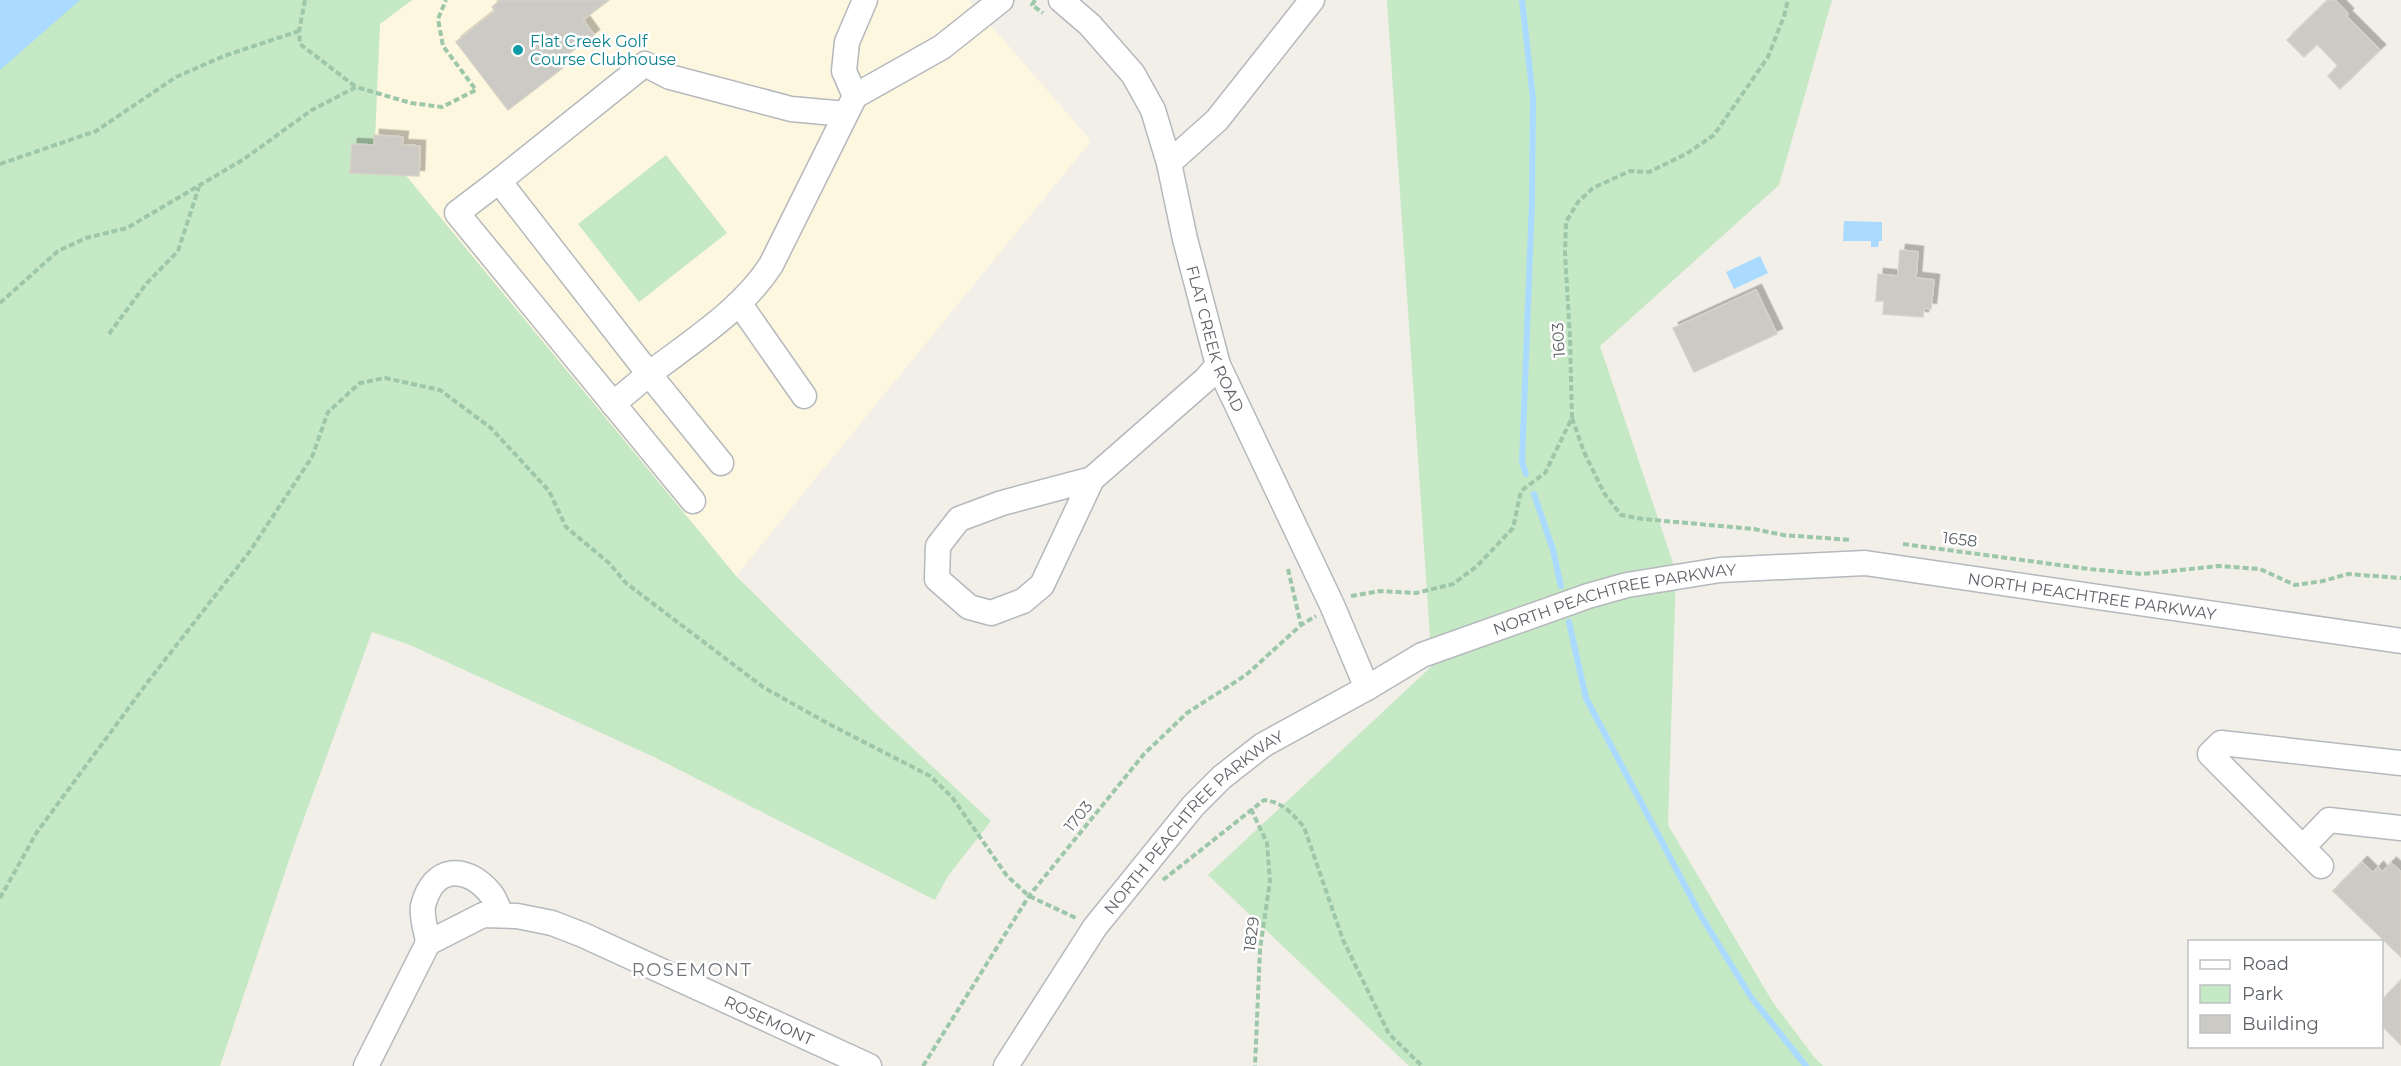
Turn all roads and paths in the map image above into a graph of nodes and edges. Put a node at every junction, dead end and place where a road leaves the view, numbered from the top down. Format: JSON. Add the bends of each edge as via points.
{"nodes":[{"id":1,"x":305,"y":0,"type":"edge"},
{"id":2,"x":446,"y":0,"type":"edge"},
{"id":3,"x":865,"y":0,"type":"edge"},
{"id":4,"x":1001,"y":0,"type":"edge"},
{"id":5,"x":1061,"y":0,"type":"edge"},
{"id":6,"x":1312,"y":0,"type":"edge"},
{"id":7,"x":1788,"y":0,"type":"edge"},
{"id":8,"x":299,"y":31,"type":"junction"},
{"id":9,"x":356,"y":87,"type":"junction"},
{"id":10,"x":850,"y":105,"type":"junction"},
{"id":11,"x":1169,"y":162,"type":"junction"},
{"id":12,"x":0,"y":164,"type":"edge"},
{"id":13,"x":499,"y":181,"type":"junction"},
{"id":14,"x":199,"y":186,"type":"junction"},
{"id":15,"x":0,"y":303,"type":"edge"},
{"id":16,"x":739,"y":303,"type":"junction"},
{"id":17,"x":109,"y":334,"type":"dead end"},
{"id":18,"x":1218,"y":365,"type":"junction"},
{"id":19,"x":649,"y":374,"type":"junction"},
{"id":20,"x":804,"y":396,"type":"dead end"},
{"id":21,"x":614,"y":404,"type":"junction"},
{"id":22,"x":1572,"y":418,"type":"junction"},
{"id":23,"x":721,"y":463,"type":"dead end"},
{"id":24,"x":1092,"y":479,"type":"junction"},
{"id":25,"x":693,"y":501,"type":"dead end"},
{"id":26,"x":1863,"y":541,"type":"dead end"},
{"id":27,"x":1896,"y":544,"type":"dead end"},
{"id":28,"x":2401,"y":578,"type":"edge"},
{"id":29,"x":1332,"y":605,"type":"junction"},
{"id":30,"x":1301,"y":625,"type":"joint"},
{"id":31,"x":2401,"y":641,"type":"edge"},
{"id":32,"x":1367,"y":688,"type":"junction"},
{"id":33,"x":2401,"y":763,"type":"edge"},
{"id":34,"x":2401,"y":828,"type":"edge"},
{"id":35,"x":2303,"y":847,"type":"junction"},
{"id":36,"x":2321,"y":866,"type":"dead end"},
{"id":37,"x":1029,"y":896,"type":"junction"},
{"id":38,"x":0,"y":898,"type":"edge"},
{"id":39,"x":501,"y":915,"type":"junction"},
{"id":40,"x":428,"y":943,"type":"junction"},
{"id":41,"x":830,"y":1058,"type":"edge"},
{"id":42,"x":366,"y":1066,"type":"edge"},
{"id":43,"x":869,"y":1066,"type":"edge"},
{"id":44,"x":923,"y":1066,"type":"edge"},
{"id":45,"x":1006,"y":1066,"type":"edge"},
{"id":46,"x":1255,"y":1066,"type":"edge"},
{"id":47,"x":1422,"y":1066,"type":"edge"}],
"edges":[{"from":1,"to":8,"type":"path"},
{"from":2,"to":9,"type":"path","via":[[438,19],[443,46],[476,90],[441,107]]},
{"from":3,"to":10,"type":"street","via":[[847,42],[844,71]]},
{"from":4,"to":10,"type":"street","via":[[942,47]]},
{"from":5,"to":11,"type":"street","name":"FLAT CREEK ROAD","via":[[1090,25],[1132,74],[1153,110]]},
{"from":6,"to":11,"type":"street","via":[[1217,120]]},
{"from":7,"to":22,"type":"path","name":"1603","via":[[1768,57],[1714,135],[1649,172],[1630,171],[1593,188],[1578,202],[1566,222]]},
{"from":8,"to":9,"type":"path","via":[[300,44]]},
{"from":8,"to":12,"type":"path","via":[[176,77],[96,131]]},
{"from":9,"to":14,"type":"path","via":[[312,110]]},
{"from":10,"to":13,"type":"street","via":[[791,109],[670,77],[645,64]]},
{"from":10,"to":16,"type":"street","via":[[771,265],[757,287]]},
{"from":11,"to":18,"type":"street","name":"FLAT CREEK ROAD"},
{"from":13,"to":19,"type":"street"},
{"from":13,"to":21,"type":"street","via":[[457,213]]},
{"from":14,"to":15,"type":"path","via":[[128,228],[86,238],[58,251]]},
{"from":14,"to":17,"type":"path","via":[[178,251],[146,284]]},
{"from":16,"to":19,"type":"street"},
{"from":16,"to":20,"type":"street"},
{"from":18,"to":24,"type":"street"},
{"from":18,"to":29,"type":"street","name":"FLAT CREEK ROAD"},
{"from":19,"to":21,"type":"street"},
{"from":19,"to":23,"type":"street"},
{"from":21,"to":25,"type":"street"},
{"from":22,"to":26,"type":"path","via":[[1604,493],[1622,515]]},
{"from":22,"to":29,"type":"path","name":"1603","via":[[1545,472],[1521,491],[1513,528],[1477,566],[1453,584],[1416,593],[1356,594]]},
{"from":24,"to":24,"type":"street","via":[[1042,585],[1023,601],[991,613],[969,607],[937,579],[938,546],[959,519]]},
{"from":27,"to":28,"type":"path","name":"1658","via":[[2142,574],[2219,566],[2260,569],[2295,585],[2348,574]]},
{"from":29,"to":30,"type":"path","name":"1603"},
{"from":29,"to":32,"type":"street","name":"FLAT CREEK ROAD"},
{"from":30,"to":37,"type":"path","name":"1703","via":[[1246,675],[1187,714],[1144,754]]},
{"from":31,"to":32,"type":"street","name":"NORTH PEACHTREE PARKWAY","via":[[1865,562],[1720,570],[1628,585],[1422,655]]},
{"from":32,"to":45,"type":"street","name":"NORTH PEACHTREE PARKWAY","via":[[1263,745],[1193,806],[1095,927]]},
{"from":33,"to":35,"type":"street","via":[[2221,743],[2210,754]]},
{"from":34,"to":35,"type":"street","via":[[2329,820]]},
{"from":35,"to":36,"type":"street"},
{"from":37,"to":38,"type":"path","via":[[1007,876],[952,797],[930,776],[754,680],[626,584],[609,562],[566,526],[549,492],[491,428],[440,390],[385,378],[360,382],[328,412],[312,457],[250,551],[37,832]]},
{"from":37,"to":44,"type":"path","name":"1703"},
{"from":39,"to":40,"type":"street","name":"ROSEMONT","via":[[483,915]]},
{"from":39,"to":40,"type":"street","via":[[492,896],[474,878],[457,872],[440,876],[422,909]]},
{"from":39,"to":41,"type":"street","name":"ROSEMONT","via":[[552,923],[612,947]]},
{"from":40,"to":42,"type":"street"},
{"from":41,"to":43,"type":"street","name":"ROSEMONT"},
{"from":46,"to":47,"type":"path","name":"1829","via":[[1260,949],[1270,881],[1267,843],[1251,809],[1264,800],[1274,801],[1292,812],[1304,827],[1343,940],[1389,1034]]}]}
